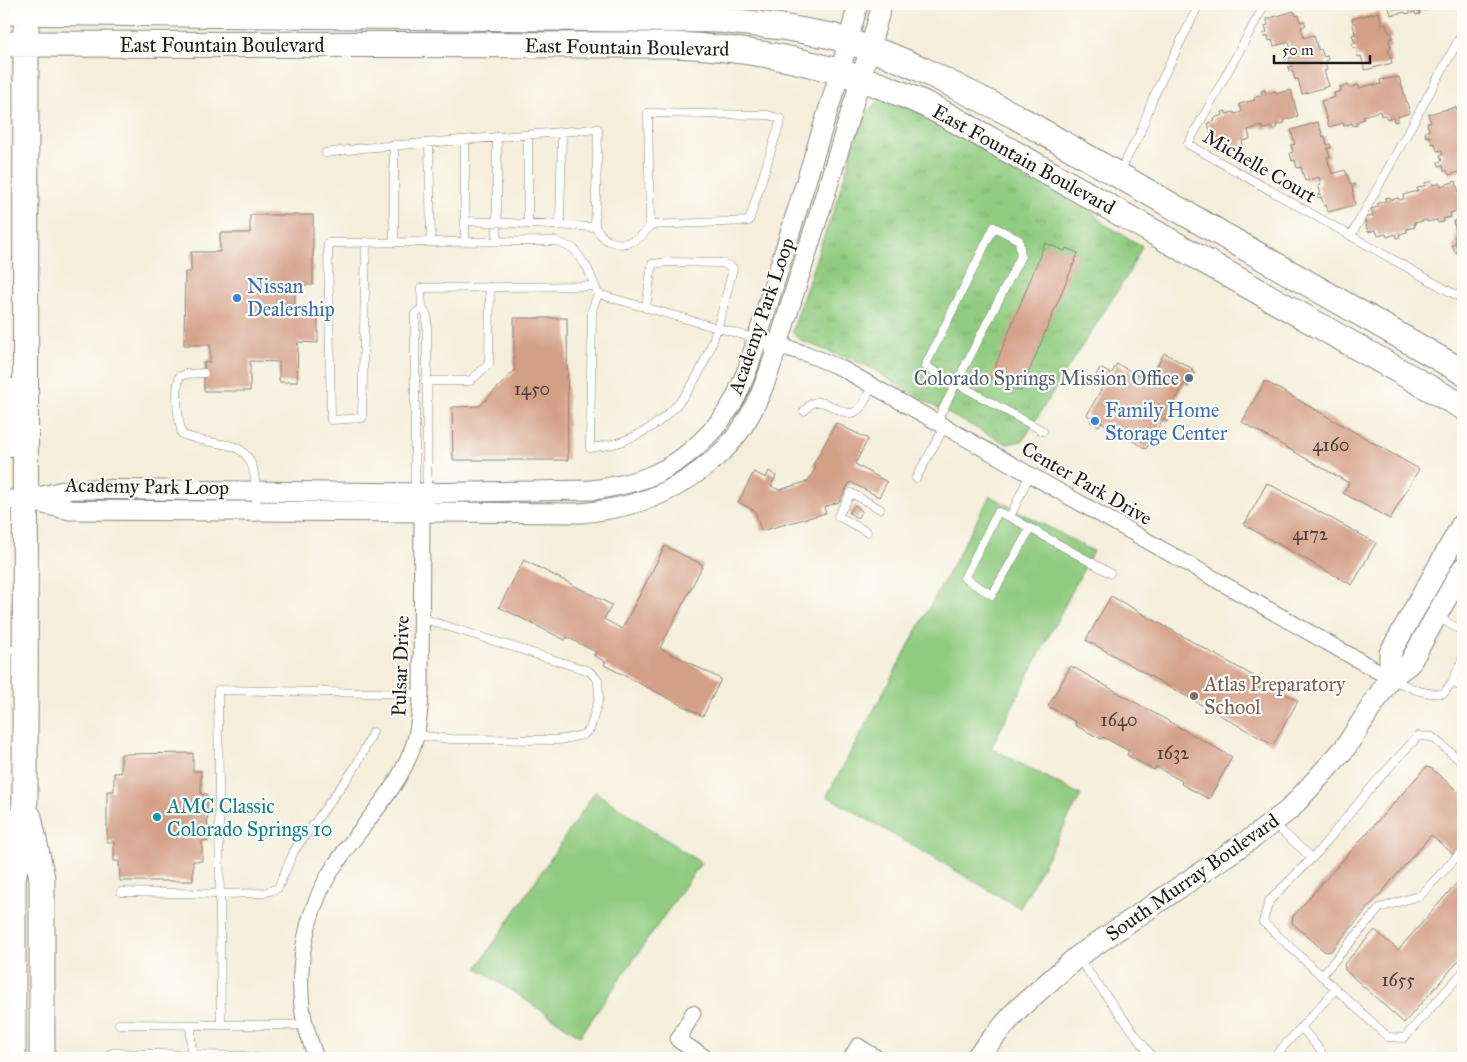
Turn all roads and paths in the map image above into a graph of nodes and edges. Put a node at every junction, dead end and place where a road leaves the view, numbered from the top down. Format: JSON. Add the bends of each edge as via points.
{"nodes":[{"id":1,"x":858,"y":4,"type":"edge"},
{"id":2,"x":882,"y":4,"type":"edge"},
{"id":3,"x":1199,"y":4,"type":"edge"},
{"id":4,"x":1265,"y":4,"type":"edge"},
{"id":5,"x":19,"y":9,"type":"edge"},
{"id":6,"x":1463,"y":32,"type":"edge"},
{"id":7,"x":15,"y":44,"type":"edge"},
{"id":8,"x":859,"y":46,"type":"junction"},
{"id":9,"x":851,"y":76,"type":"junction"},
{"id":10,"x":562,"y":132,"type":"junction"},
{"id":11,"x":528,"y":135,"type":"junction"},
{"id":12,"x":497,"y":137,"type":"junction"},
{"id":13,"x":465,"y":140,"type":"junction"},
{"id":14,"x":429,"y":143,"type":"junction"},
{"id":15,"x":394,"y":145,"type":"junction"},
{"id":16,"x":326,"y":152,"type":"dead end"},
{"id":17,"x":1118,"y":175,"type":"junction"},
{"id":18,"x":465,"y":221,"type":"junction"},
{"id":19,"x":497,"y":222,"type":"junction"},
{"id":20,"x":528,"y":224,"type":"junction"},
{"id":21,"x":560,"y":225,"type":"junction"},
{"id":22,"x":650,"y":225,"type":"junction"},
{"id":23,"x":594,"y":227,"type":"junction"},
{"id":24,"x":1351,"y":236,"type":"junction"},
{"id":25,"x":465,"y":240,"type":"junction"},
{"id":26,"x":497,"y":240,"type":"junction"},
{"id":27,"x":431,"y":241,"type":"junction"},
{"id":28,"x":366,"y":242,"type":"junction"},
{"id":29,"x":394,"y":242,"type":"junction"},
{"id":30,"x":490,"y":287,"type":"junction"},
{"id":31,"x":596,"y":290,"type":"junction"},
{"id":32,"x":1463,"y":299,"type":"edge"},
{"id":33,"x":422,"y":308,"type":"junction"},
{"id":34,"x":646,"y":308,"type":"junction"},
{"id":35,"x":718,"y":328,"type":"junction"},
{"id":36,"x":757,"y":339,"type":"junction"},
{"id":37,"x":26,"y":340,"type":"junction"},
{"id":38,"x":778,"y":345,"type":"junction"},
{"id":39,"x":1463,"y":372,"type":"edge"},
{"id":40,"x":204,"y":373,"type":"dead end"},
{"id":41,"x":415,"y":381,"type":"junction"},
{"id":42,"x":428,"y":381,"type":"junction"},
{"id":43,"x":956,"y":384,"type":"junction"},
{"id":44,"x":872,"y":385,"type":"junction"},
{"id":45,"x":1463,"y":407,"type":"edge"},
{"id":46,"x":804,"y":411,"type":"dead end"},
{"id":47,"x":941,"y":424,"type":"junction"},
{"id":48,"x":1043,"y":431,"type":"dead end"},
{"id":49,"x":4,"y":446,"type":"edge"},
{"id":50,"x":1030,"y":474,"type":"junction"},
{"id":51,"x":916,"y":478,"type":"dead end"},
{"id":52,"x":256,"y":491,"type":"junction"},
{"id":53,"x":421,"y":493,"type":"junction"},
{"id":54,"x":15,"y":500,"type":"edge"},
{"id":55,"x":880,"y":509,"type":"dead end"},
{"id":56,"x":256,"y":511,"type":"junction"},
{"id":57,"x":422,"y":512,"type":"junction"},
{"id":58,"x":1010,"y":517,"type":"junction"},
{"id":59,"x":1463,"y":522,"type":"edge"},
{"id":60,"x":1030,"y":529,"type":"junction"},
{"id":61,"x":867,"y":532,"type":"dead end"},
{"id":62,"x":1463,"y":568,"type":"edge"},
{"id":63,"x":1110,"y":573,"type":"dead end"},
{"id":64,"x":1437,"y":616,"type":"junction"},
{"id":65,"x":421,"y":618,"type":"junction"},
{"id":66,"x":1463,"y":632,"type":"edge"},
{"id":67,"x":14,"y":650,"type":"edge"},
{"id":68,"x":1463,"y":658,"type":"edge"},
{"id":69,"x":1390,"y":678,"type":"junction"},
{"id":70,"x":1452,"y":682,"type":"junction"},
{"id":71,"x":1463,"y":688,"type":"edge"},
{"id":72,"x":421,"y":694,"type":"junction"},
{"id":73,"x":373,"y":732,"type":"dead end"},
{"id":74,"x":416,"y":735,"type":"junction"},
{"id":75,"x":1463,"y":763,"type":"edge"},
{"id":76,"x":25,"y":801,"type":"junction"},
{"id":77,"x":1272,"y":823,"type":"junction"},
{"id":78,"x":1463,"y":850,"type":"edge"},
{"id":79,"x":1312,"y":858,"type":"junction"},
{"id":80,"x":9,"y":881,"type":"edge"},
{"id":81,"x":121,"y":892,"type":"dead end"},
{"id":82,"x":221,"y":894,"type":"junction"},
{"id":83,"x":1077,"y":956,"type":"junction"},
{"id":84,"x":1463,"y":972,"type":"edge"},
{"id":85,"x":1321,"y":976,"type":"junction"},
{"id":86,"x":1336,"y":990,"type":"junction"},
{"id":87,"x":693,"y":1013,"type":"dead end"},
{"id":88,"x":119,"y":1024,"type":"dead end"},
{"id":89,"x":191,"y":1025,"type":"junction"},
{"id":90,"x":221,"y":1025,"type":"junction"},
{"id":91,"x":305,"y":1025,"type":"junction"},
{"id":92,"x":1301,"y":1027,"type":"junction"},
{"id":93,"x":190,"y":1056,"type":"junction"},
{"id":94,"x":13,"y":1058,"type":"edge"},
{"id":95,"x":42,"y":1058,"type":"edge"},
{"id":96,"x":105,"y":1058,"type":"edge"},
{"id":97,"x":257,"y":1058,"type":"edge"},
{"id":98,"x":316,"y":1058,"type":"edge"},
{"id":99,"x":706,"y":1058,"type":"edge"},
{"id":100,"x":851,"y":1058,"type":"edge"},
{"id":101,"x":877,"y":1058,"type":"edge"},
{"id":102,"x":976,"y":1058,"type":"edge"},
{"id":103,"x":1153,"y":1058,"type":"edge"},
{"id":104,"x":1273,"y":1058,"type":"edge"},
{"id":105,"x":1323,"y":1058,"type":"edge"}],
"edges":[{"from":1,"to":8,"type":"street","name":"Academy Park Loop"},
{"from":2,"to":8,"type":"street","name":"Academy Park Loop"},
{"from":3,"to":17,"type":"lane"},
{"from":4,"to":24,"type":"lane","name":"Michelle Court","via":[[1188,144]]},
{"from":5,"to":7,"type":"highway"},
{"from":5,"to":8,"type":"highway","name":"East Fountain Boulevard","via":[[720,20],[832,36]]},
{"from":6,"to":24,"type":"lane"},
{"from":7,"to":9,"type":"highway","name":"East Fountain Boulevard","via":[[673,45],[737,49]]},
{"from":7,"to":37,"type":"highway"},
{"from":8,"to":9,"type":"street","name":"Academy Park Loop"},
{"from":8,"to":17,"type":"highway","name":"East Fountain Boulevard","via":[[921,69],[964,90]]},
{"from":9,"to":36,"type":"street","name":"Academy Park Loop"},
{"from":9,"to":38,"type":"street","name":"Academy Park Loop"},
{"from":9,"to":45,"type":"highway","name":"East Fountain Boulevard","via":[[909,97],[975,131]]},
{"from":10,"to":11,"type":"lane"},
{"from":10,"to":21,"type":"lane"},
{"from":10,"to":23,"type":"lane","via":[[598,129]]},
{"from":11,"to":12,"type":"lane"},
{"from":11,"to":20,"type":"lane"},
{"from":12,"to":13,"type":"lane"},
{"from":12,"to":19,"type":"lane"},
{"from":13,"to":14,"type":"lane"},
{"from":13,"to":18,"type":"lane"},
{"from":14,"to":15,"type":"lane"},
{"from":14,"to":27,"type":"lane"},
{"from":15,"to":16,"type":"lane"},
{"from":15,"to":29,"type":"lane"},
{"from":17,"to":39,"type":"highway","name":"East Fountain Boulevard"},
{"from":18,"to":19,"type":"lane"},
{"from":18,"to":25,"type":"lane"},
{"from":19,"to":20,"type":"lane"},
{"from":19,"to":26,"type":"lane"},
{"from":20,"to":21,"type":"lane"},
{"from":21,"to":23,"type":"lane"},
{"from":22,"to":22,"type":"lane","via":[[648,113],[768,115],[781,119],[749,221]]},
{"from":22,"to":23,"type":"lane","via":[[646,234],[624,243],[608,241]]},
{"from":24,"to":32,"type":"lane","name":"Michelle Court"},
{"from":25,"to":26,"type":"lane"},
{"from":25,"to":27,"type":"lane"},
{"from":26,"to":31,"type":"lane","via":[[556,241],[574,249],[588,269]]},
{"from":27,"to":29,"type":"lane"},
{"from":28,"to":28,"type":"lane","via":[[328,243],[331,420],[362,418]]},
{"from":28,"to":29,"type":"lane"},
{"from":30,"to":31,"type":"lane"},
{"from":30,"to":33,"type":"lane","via":[[421,288]]},
{"from":30,"to":42,"type":"lane","via":[[489,364],[470,381]]},
{"from":31,"to":34,"type":"lane"},
{"from":31,"to":35,"type":"lane","via":[[592,310],[590,448],[622,442],[659,424],[697,378]]},
{"from":33,"to":41,"type":"lane","via":[[415,314]]},
{"from":33,"to":42,"type":"lane","via":[[428,315]]},
{"from":34,"to":35,"type":"lane"},
{"from":34,"to":35,"type":"lane","via":[[652,264],[722,263],[733,268]]},
{"from":35,"to":36,"type":"lane"},
{"from":36,"to":38,"type":"street","name":"Center Park Drive"},
{"from":36,"to":53,"type":"street","name":"Academy Park Loop","via":[[736,396],[722,419],[689,452],[658,473],[618,486],[592,490]]},
{"from":37,"to":49,"type":"highway"},
{"from":37,"to":54,"type":"highway"},
{"from":38,"to":44,"type":"street","name":"Center Park Drive","via":[[826,361]]},
{"from":38,"to":57,"type":"street","name":"Academy Park Loop","via":[[757,401],[742,426],[724,450],[669,491],[631,505],[581,513]]},
{"from":40,"to":52,"type":"lane","via":[[179,377],[176,396],[182,434],[241,449],[255,473]]},
{"from":41,"to":42,"type":"lane"},
{"from":41,"to":53,"type":"lane"},
{"from":42,"to":53,"type":"lane"},
{"from":43,"to":43,"type":"lane","via":[[1021,256],[1019,240],[994,227],[925,366]]},
{"from":43,"to":47,"type":"lane"},
{"from":43,"to":48,"type":"lane"},
{"from":44,"to":46,"type":"lane","via":[[854,412],[819,402]]},
{"from":44,"to":47,"type":"street","name":"Center Park Drive"},
{"from":47,"to":50,"type":"street","name":"Center Park Drive"},
{"from":47,"to":51,"type":"lane"},
{"from":50,"to":58,"type":"lane"},
{"from":50,"to":69,"type":"street","name":"Center Park Drive"},
{"from":52,"to":53,"type":"street","name":"Academy Park Loop"},
{"from":52,"to":54,"type":"street","name":"Academy Park Loop","via":[[72,489]]},
{"from":52,"to":56,"type":"lane"},
{"from":53,"to":57,"type":"street","name":"Pulsar Drive"},
{"from":54,"to":56,"type":"street","name":"Academy Park Loop","via":[[70,510]]},
{"from":54,"to":67,"type":"highway"},
{"from":55,"to":61,"type":"lane","via":[[851,492],[838,516]]},
{"from":56,"to":57,"type":"street","name":"Academy Park Loop"},
{"from":57,"to":65,"type":"street","name":"Pulsar Drive"},
{"from":58,"to":60,"type":"lane"},
{"from":58,"to":60,"type":"lane","via":[[998,512],[964,578],[992,595]]},
{"from":59,"to":69,"type":"main road","via":[[1390,653]]},
{"from":60,"to":63,"type":"lane"},
{"from":62,"to":64,"type":"main road","name":"South Murray Boulevard"},
{"from":64,"to":66,"type":"lane"},
{"from":64,"to":69,"type":"main road","name":"South Murray Boulevard","via":[[1410,663]]},
{"from":65,"to":72,"type":"street","name":"Pulsar Drive"},
{"from":65,"to":74,"type":"lane","via":[[588,671],[598,680],[599,698],[590,729],[583,735],[559,740],[450,739]]},
{"from":67,"to":76,"type":"highway"},
{"from":68,"to":70,"type":"lane"},
{"from":69,"to":70,"type":"lane","via":[[1415,690],[1435,694],[1444,693]]},
{"from":69,"to":77,"type":"main road","name":"South Murray Boulevard","via":[[1344,748],[1303,795]]},
{"from":70,"to":71,"type":"lane"},
{"from":72,"to":74,"type":"street","name":"Pulsar Drive"},
{"from":72,"to":82,"type":"lane","via":[[218,690]]},
{"from":73,"to":82,"type":"lane","via":[[356,766],[294,851],[278,888],[264,893]]},
{"from":74,"to":91,"type":"street","name":"Pulsar Drive","via":[[398,775],[327,877],[317,900],[309,922],[302,962]]},
{"from":75,"to":79,"type":"lane","via":[[1432,737],[1418,736]]},
{"from":76,"to":80,"type":"highway"},
{"from":76,"to":95,"type":"highway","via":[[42,878]]},
{"from":77,"to":79,"type":"lane"},
{"from":77,"to":83,"type":"main road","name":"South Murray Boulevard"},
{"from":78,"to":85,"type":"lane","via":[[1421,895],[1380,908]]},
{"from":79,"to":85,"type":"lane","via":[[1269,901],[1263,922]]},
{"from":80,"to":94,"type":"highway"},
{"from":81,"to":82,"type":"lane"},
{"from":82,"to":90,"type":"lane"},
{"from":83,"to":102,"type":"main road","name":"South Murray Boulevard","via":[[1017,1010]]},
{"from":83,"to":103,"type":"lane"},
{"from":84,"to":86,"type":"lane","via":[[1404,1038],[1388,1037]]},
{"from":85,"to":86,"type":"lane"},
{"from":86,"to":92,"type":"lane"},
{"from":87,"to":99,"type":"street","via":[[678,1040]]},
{"from":88,"to":89,"type":"lane"},
{"from":89,"to":90,"type":"lane"},
{"from":89,"to":93,"type":"lane"},
{"from":90,"to":91,"type":"lane"},
{"from":91,"to":98,"type":"street","name":"Pulsar Drive"},
{"from":92,"to":104,"type":"lane"},
{"from":92,"to":105,"type":"lane"},
{"from":93,"to":96,"type":"lane","via":[[113,1053]]},
{"from":93,"to":97,"type":"lane"},
{"from":100,"to":101,"type":"street","via":[[858,1046]]}]}
